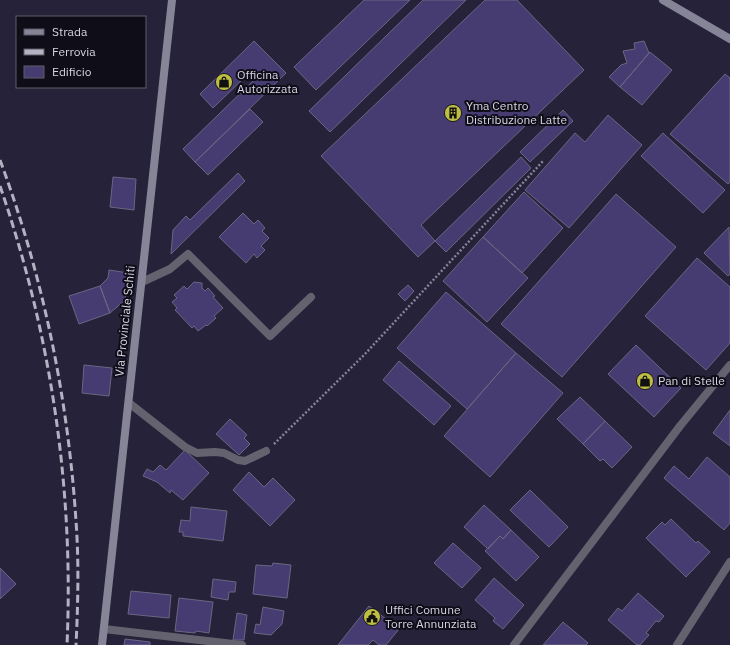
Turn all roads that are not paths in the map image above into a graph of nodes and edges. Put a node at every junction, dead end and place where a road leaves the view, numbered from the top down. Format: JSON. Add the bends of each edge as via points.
{"nodes":[{"id":1,"x":172,"y":0,"type":"edge"},
{"id":2,"x":664,"y":0,"type":"edge"},
{"id":3,"x":730,"y":39,"type":"edge"},
{"id":4,"x":142,"y":282,"type":"junction"},
{"id":5,"x":311,"y":297,"type":"dead end"},
{"id":6,"x":730,"y":365,"type":"edge"},
{"id":7,"x":129,"y":403,"type":"junction"},
{"id":8,"x":266,"y":451,"type":"road end"},
{"id":9,"x":730,"y":562,"type":"edge"},
{"id":10,"x":104,"y":629,"type":"junction"},
{"id":11,"x":102,"y":645,"type":"edge"},
{"id":12,"x":242,"y":645,"type":"edge"},
{"id":13,"x":514,"y":645,"type":"edge"},
{"id":14,"x":677,"y":645,"type":"edge"}],
"edges":[{"from":1,"to":4,"type":"street","name":"Via Provinciale Schiti"},
{"from":2,"to":3,"type":"street"},
{"from":4,"to":5,"type":"street","via":[[170,269],[188,254],[270,336]]},
{"from":4,"to":7,"type":"street","name":"Via Provinciale Schiti"},
{"from":6,"to":13,"type":"street","via":[[680,426]]},
{"from":7,"to":8,"type":"street","via":[[185,447],[197,453],[215,452],[245,461]]},
{"from":7,"to":10,"type":"street","name":"Via Provinciale Schiti"},
{"from":9,"to":14,"type":"street"},
{"from":10,"to":11,"type":"street","name":"Via Provinciale Schiti"},
{"from":10,"to":12,"type":"street"}]}
